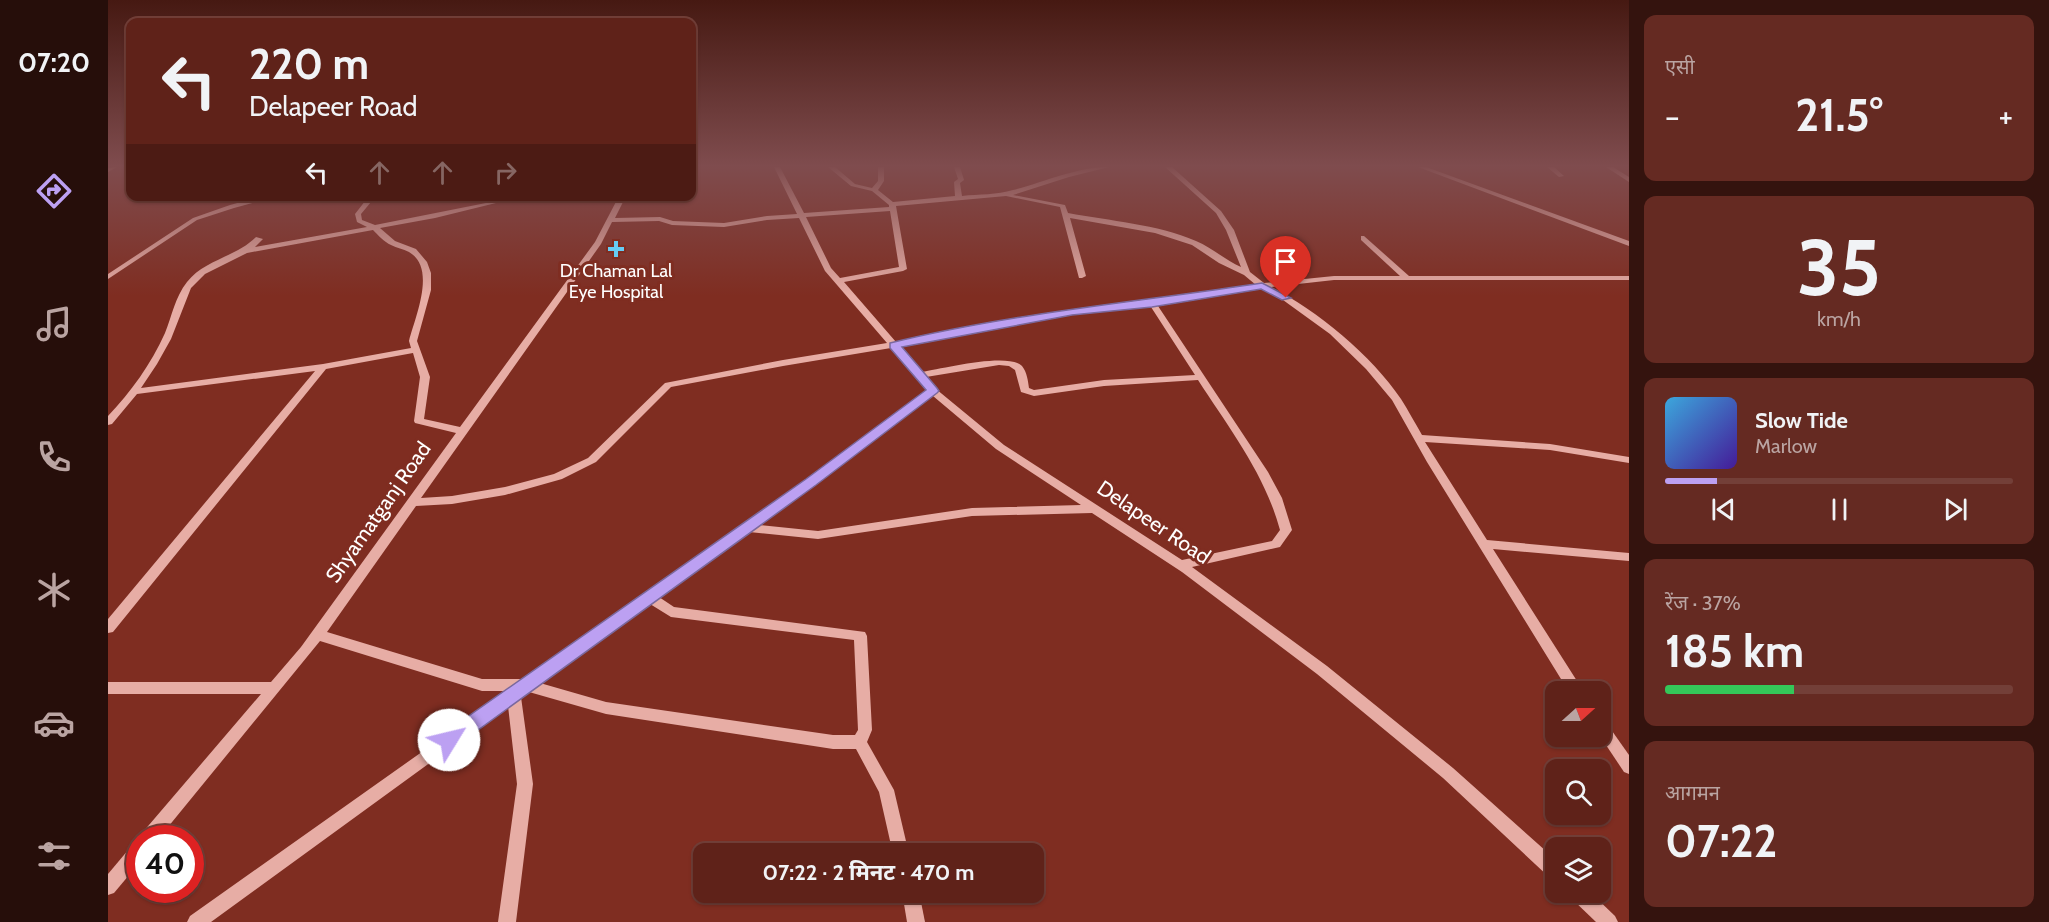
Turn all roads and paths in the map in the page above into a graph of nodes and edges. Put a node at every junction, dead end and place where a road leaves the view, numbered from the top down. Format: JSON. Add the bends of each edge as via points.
{"nodes":[{"id":1,"x":221,"y":210,"type":"edge"},
{"id":2,"x":361,"y":210,"type":"edge"},
{"id":3,"x":455,"y":210,"type":"edge"},
{"id":4,"x":615,"y":210,"type":"edge"},
{"id":5,"x":797,"y":210,"type":"edge"},
{"id":6,"x":856,"y":210,"type":"edge"},
{"id":7,"x":894,"y":210,"type":"edge"},
{"id":8,"x":1064,"y":210,"type":"edge"},
{"id":9,"x":1217,"y":210,"type":"edge"},
{"id":10,"x":1537,"y":210,"type":"edge"},
{"id":11,"x":1066,"y":215,"type":"junction"},
{"id":12,"x":800,"y":216,"type":"junction"},
{"id":13,"x":610,"y":220,"type":"junction"},
{"id":14,"x":374,"y":227,"type":"junction"},
{"id":15,"x":259,"y":238,"type":"dead end"},
{"id":16,"x":1364,"y":238,"type":"dead end"},
{"id":17,"x":1629,"y":244,"type":"edge"},
{"id":18,"x":246,"y":251,"type":"junction"},
{"id":19,"x":1247,"y":273,"type":"junction"},
{"id":20,"x":1082,"y":276,"type":"dead end"},
{"id":21,"x":108,"y":277,"type":"edge"},
{"id":22,"x":1407,"y":278,"type":"junction"},
{"id":23,"x":1629,"y":278,"type":"edge"},
{"id":24,"x":838,"y":281,"type":"junction"},
{"id":25,"x":1262,"y":286,"type":"junction"},
{"id":26,"x":1152,"y":303,"type":"junction"},
{"id":27,"x":894,"y":345,"type":"junction"},
{"id":28,"x":416,"y":350,"type":"junction"},
{"id":29,"x":323,"y":367,"type":"junction"},
{"id":30,"x":920,"y":375,"type":"junction"},
{"id":31,"x":1201,"y":377,"type":"junction"},
{"id":32,"x":933,"y":391,"type":"junction"},
{"id":33,"x":133,"y":392,"type":"junction"},
{"id":34,"x":108,"y":422,"type":"edge"},
{"id":35,"x":462,"y":431,"type":"junction"},
{"id":36,"x":1418,"y":438,"type":"junction"},
{"id":37,"x":1629,"y":460,"type":"edge"},
{"id":38,"x":413,"y":502,"type":"junction"},
{"id":39,"x":1095,"y":509,"type":"junction"},
{"id":40,"x":746,"y":528,"type":"junction"},
{"id":41,"x":1483,"y":544,"type":"junction"},
{"id":42,"x":1629,"y":557,"type":"edge"},
{"id":43,"x":1180,"y":565,"type":"junction"},
{"id":44,"x":649,"y":597,"type":"junction"},
{"id":45,"x":108,"y":628,"type":"edge"},
{"id":46,"x":318,"y":636,"type":"junction"},
{"id":47,"x":1570,"y":681,"type":"edge"},
{"id":48,"x":108,"y":688,"type":"edge"},
{"id":49,"x":275,"y":688,"type":"junction"},
{"id":50,"x":520,"y":689,"type":"junction"},
{"id":51,"x":1611,"y":741,"type":"edge"},
{"id":52,"x":860,"y":742,"type":"junction"},
{"id":53,"x":1629,"y":767,"type":"edge"},
{"id":54,"x":160,"y":825,"type":"edge"},
{"id":55,"x":898,"y":843,"type":"edge"},
{"id":56,"x":1545,"y":862,"type":"edge"},
{"id":57,"x":126,"y":866,"type":"edge"},
{"id":58,"x":108,"y":887,"type":"edge"},
{"id":59,"x":912,"y":903,"type":"edge"},
{"id":60,"x":1589,"y":903,"type":"edge"},
{"id":61,"x":196,"y":922,"type":"edge"},
{"id":62,"x":507,"y":922,"type":"edge"},
{"id":63,"x":916,"y":922,"type":"edge"},
{"id":64,"x":1609,"y":922,"type":"edge"}],
"edges":[{"from":1,"to":21,"type":"street","via":[[195,219]]},
{"from":2,"to":14,"type":"street","via":[[359,221]]},
{"from":3,"to":14,"type":"street"},
{"from":4,"to":13,"type":"street","name":"Shyamatganj Road"},
{"from":5,"to":12,"type":"street","name":"Delapeer Road"},
{"from":6,"to":12,"type":"street"},
{"from":7,"to":24,"type":"street","via":[[903,269]]},
{"from":8,"to":11,"type":"street"},
{"from":9,"to":19,"type":"street","via":[[1230,230]]},
{"from":10,"to":17,"type":"street"},
{"from":11,"to":19,"type":"street","via":[[1181,238]]},
{"from":11,"to":20,"type":"street"},
{"from":12,"to":13,"type":"street","via":[[724,225],[660,219]]},
{"from":12,"to":24,"type":"street","name":"Delapeer Road"},
{"from":13,"to":35,"type":"street","name":"Shyamatganj Road"},
{"from":14,"to":18,"type":"street"},
{"from":14,"to":28,"type":"street","via":[[392,243],[413,251],[423,262],[427,290],[413,340]]},
{"from":15,"to":18,"type":"street"},
{"from":16,"to":22,"type":"street"},
{"from":18,"to":33,"type":"street","via":[[212,265],[192,281],[182,295],[159,352]]},
{"from":19,"to":25,"type":"street"},
{"from":22,"to":23,"type":"street"},
{"from":22,"to":25,"type":"street","via":[[1334,278]]},
{"from":24,"to":27,"type":"street","name":"Delapeer Road"},
{"from":25,"to":26,"type":"street"},
{"from":25,"to":36,"type":"street","via":[[1333,332],[1369,367],[1396,399]]},
{"from":26,"to":27,"type":"street","via":[[1072,312]]},
{"from":26,"to":31,"type":"street"},
{"from":27,"to":30,"type":"street","name":"Delapeer Road"},
{"from":27,"to":38,"type":"street","via":[[668,385],[592,460],[558,477],[505,491]]},
{"from":28,"to":29,"type":"street"},
{"from":28,"to":35,"type":"street","via":[[425,377],[419,421]]},
{"from":29,"to":33,"type":"street"},
{"from":29,"to":45,"type":"street"},
{"from":30,"to":31,"type":"street","via":[[999,362],[1012,364],[1023,373],[1024,390],[1034,393],[1104,383]]},
{"from":30,"to":32,"type":"street","name":"Delapeer Road"},
{"from":31,"to":43,"type":"street","via":[[1266,474],[1280,504],[1286,530],[1276,544]]},
{"from":32,"to":39,"type":"street","name":"Delapeer Road","via":[[1000,447]]},
{"from":32,"to":40,"type":"street"},
{"from":33,"to":34,"type":"street"},
{"from":35,"to":38,"type":"street","name":"Shyamatganj Road"},
{"from":36,"to":37,"type":"street","via":[[1550,447]]},
{"from":36,"to":41,"type":"street"},
{"from":38,"to":46,"type":"street","name":"Shyamatganj Road"},
{"from":39,"to":40,"type":"street","via":[[972,512],[818,535]]},
{"from":39,"to":43,"type":"street","name":"Delapeer Road"},
{"from":40,"to":44,"type":"street"},
{"from":41,"to":42,"type":"street"},
{"from":41,"to":47,"type":"street"},
{"from":43,"to":56,"type":"street","name":"Delapeer Road","via":[[1322,670],[1448,773]]},
{"from":44,"to":50,"type":"street"},
{"from":44,"to":52,"type":"street","via":[[671,612],[860,636],[865,730]]},
{"from":46,"to":49,"type":"street","name":"Shyamatganj Road"},
{"from":46,"to":50,"type":"street","via":[[482,685]]},
{"from":48,"to":49,"type":"street"},
{"from":49,"to":54,"type":"street","name":"Shyamatganj Road"},
{"from":50,"to":52,"type":"street","via":[[606,708],[834,742]]},
{"from":50,"to":61,"type":"street"},
{"from":50,"to":62,"type":"street","via":[[525,784]]},
{"from":51,"to":53,"type":"street"},
{"from":52,"to":55,"type":"street","via":[[886,790]]},
{"from":57,"to":58,"type":"street"},
{"from":59,"to":63,"type":"street"},
{"from":60,"to":64,"type":"street"}]}
